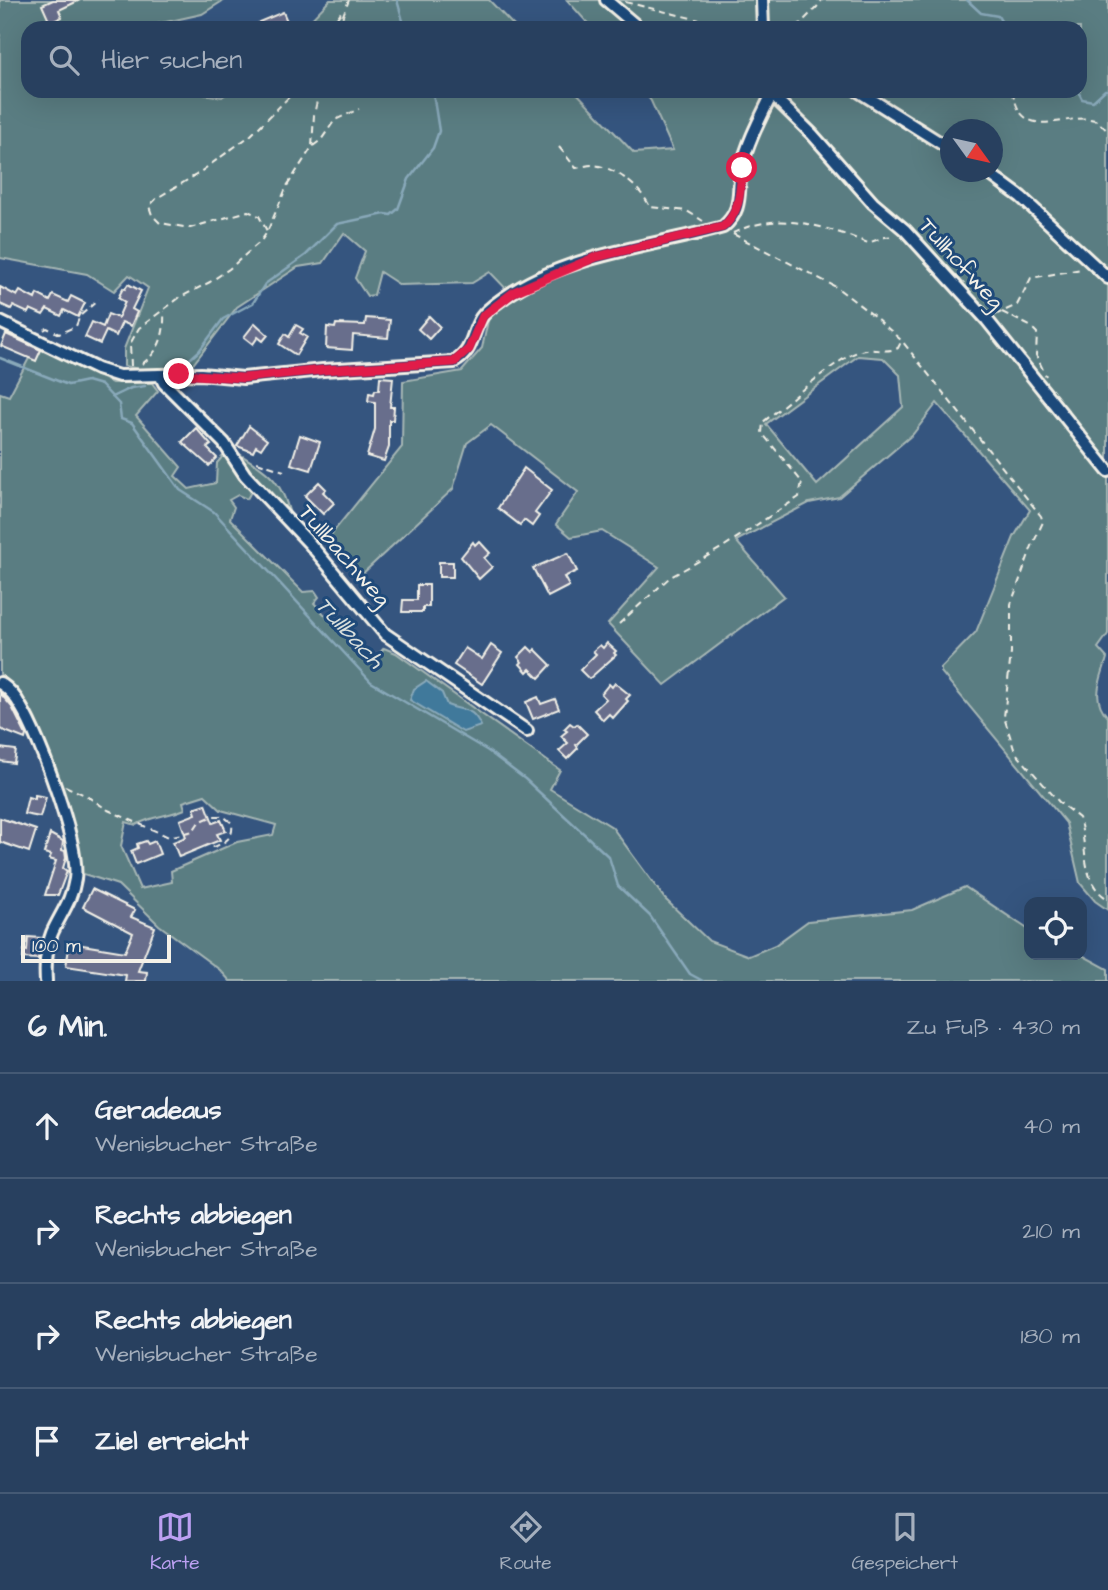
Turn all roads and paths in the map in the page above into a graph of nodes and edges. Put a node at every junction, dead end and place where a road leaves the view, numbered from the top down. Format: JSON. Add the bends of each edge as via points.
{"nodes":[{"id":1,"x":349,"y":0,"type":"edge"},
{"id":2,"x":606,"y":0,"type":"edge"},
{"id":3,"x":618,"y":0,"type":"edge"},
{"id":4,"x":762,"y":0,"type":"edge"},
{"id":5,"x":822,"y":0,"type":"edge"},
{"id":6,"x":345,"y":6,"type":"junction"},
{"id":7,"x":335,"y":21,"type":"edge"},
{"id":8,"x":340,"y":21,"type":"edge"},
{"id":9,"x":631,"y":21,"type":"edge"},
{"id":10,"x":704,"y":21,"type":"edge"},
{"id":11,"x":763,"y":21,"type":"edge"},
{"id":12,"x":803,"y":21,"type":"edge"},
{"id":13,"x":288,"y":98,"type":"edge"},
{"id":14,"x":318,"y":98,"type":"edge"},
{"id":15,"x":769,"y":98,"type":"edge"},
{"id":16,"x":778,"y":98,"type":"edge"},
{"id":17,"x":869,"y":98,"type":"edge"},
{"id":18,"x":1014,"y":98,"type":"edge"},
{"id":19,"x":359,"y":109,"type":"dead end"},
{"id":20,"x":1108,"y":131,"type":"edge"},
{"id":21,"x":940,"y":143,"type":"edge"},
{"id":22,"x":312,"y":147,"type":"junction"},
{"id":23,"x":559,"y":147,"type":"dead end"},
{"id":24,"x":1001,"y":182,"type":"edge"},
{"id":25,"x":716,"y":229,"type":"junction"},
{"id":26,"x":905,"y":230,"type":"junction"},
{"id":27,"x":267,"y":232,"type":"junction"},
{"id":28,"x":1095,"y":266,"type":"junction"},
{"id":29,"x":1108,"y":278,"type":"edge"},
{"id":30,"x":99,"y":299,"type":"dead end"},
{"id":31,"x":164,"y":310,"type":"junction"},
{"id":32,"x":1002,"y":312,"type":"junction"},
{"id":33,"x":986,"y":320,"type":"junction"},
{"id":34,"x":0,"y":322,"type":"edge"},
{"id":35,"x":47,"y":328,"type":"dead end"},
{"id":36,"x":902,"y":341,"type":"junction"},
{"id":37,"x":160,"y":375,"type":"junction"},
{"id":38,"x":132,"y":377,"type":"junction"},
{"id":39,"x":1049,"y":383,"type":"dead end"},
{"id":40,"x":257,"y":462,"type":"dead end"},
{"id":41,"x":284,"y":471,"type":"dead end"},
{"id":42,"x":1108,"y":471,"type":"edge"},
{"id":43,"x":619,"y":624,"type":"dead end"},
{"id":44,"x":0,"y":683,"type":"edge"},
{"id":45,"x":527,"y":731,"type":"dead end"},
{"id":46,"x":53,"y":785,"type":"junction"},
{"id":47,"x":212,"y":848,"type":"dead end"},
{"id":48,"x":1108,"y":900,"type":"edge"},
{"id":49,"x":46,"y":981,"type":"edge"}],
"edges":[{"from":1,"to":6,"type":"path"},
{"from":2,"to":9,"type":"street"},
{"from":3,"to":10,"type":"path"},
{"from":4,"to":11,"type":"street"},
{"from":5,"to":12,"type":"path"},
{"from":6,"to":7,"type":"path"},
{"from":6,"to":8,"type":"path"},
{"from":13,"to":27,"type":"path","via":[[251,135],[149,205],[160,223],[190,228],[248,211],[259,216]]},
{"from":14,"to":22,"type":"path"},
{"from":15,"to":25,"type":"street","via":[[742,168],[738,206],[733,218]]},
{"from":16,"to":26,"type":"street","name":"Tullhofweg","via":[[873,204]]},
{"from":17,"to":21,"type":"street"},
{"from":18,"to":20,"type":"path","via":[[1027,120],[1096,120]]},
{"from":19,"to":22,"type":"path","via":[[335,120]]},
{"from":22,"to":27,"type":"path","via":[[287,186]]},
{"from":23,"to":25,"type":"path","via":[[576,168],[593,165],[631,183],[650,207],[687,211]]},
{"from":24,"to":28,"type":"street"},
{"from":25,"to":37,"type":"street","via":[[596,257],[514,292],[483,316],[469,349],[454,362],[251,378]]},
{"from":26,"to":33,"type":"street","name":"Tullhofweg"},
{"from":26,"to":36,"type":"path","via":[[868,243],[822,226],[767,220],[732,233],[836,287]]},
{"from":27,"to":31,"type":"path","via":[[229,269]]},
{"from":28,"to":29,"type":"street"},
{"from":28,"to":32,"type":"path","via":[[1031,278],[1017,304]]},
{"from":30,"to":35,"type":"path","via":[[76,326],[59,334]]},
{"from":31,"to":38,"type":"path","via":[[161,342]]},
{"from":31,"to":38,"type":"path","via":[[133,335],[129,354]]},
{"from":32,"to":33,"type":"path"},
{"from":32,"to":39,"type":"path","via":[[1037,333],[1036,355]]},
{"from":33,"to":42,"type":"street","name":"Tullhofweg"},
{"from":34,"to":38,"type":"street","via":[[97,369]]},
{"from":36,"to":43,"type":"path","via":[[889,352],[863,350],[845,358],[763,422],[762,433],[802,482],[799,497],[668,578]]},
{"from":36,"to":48,"type":"path","via":[[1041,516],[1043,522],[1011,604],[1004,717],[1015,752],[1079,818],[1090,883]]},
{"from":37,"to":38,"type":"street"},
{"from":37,"to":45,"type":"street","name":"Tullbachweg","via":[[385,634]]},
{"from":40,"to":41,"type":"path"},
{"from":44,"to":46,"type":"street","via":[[21,706]]},
{"from":46,"to":47,"type":"path","via":[[69,787],[169,837],[192,831],[213,816],[223,816],[232,823],[233,832],[228,841]]},
{"from":46,"to":49,"type":"street","via":[[76,861],[73,890],[52,935]]}]}
